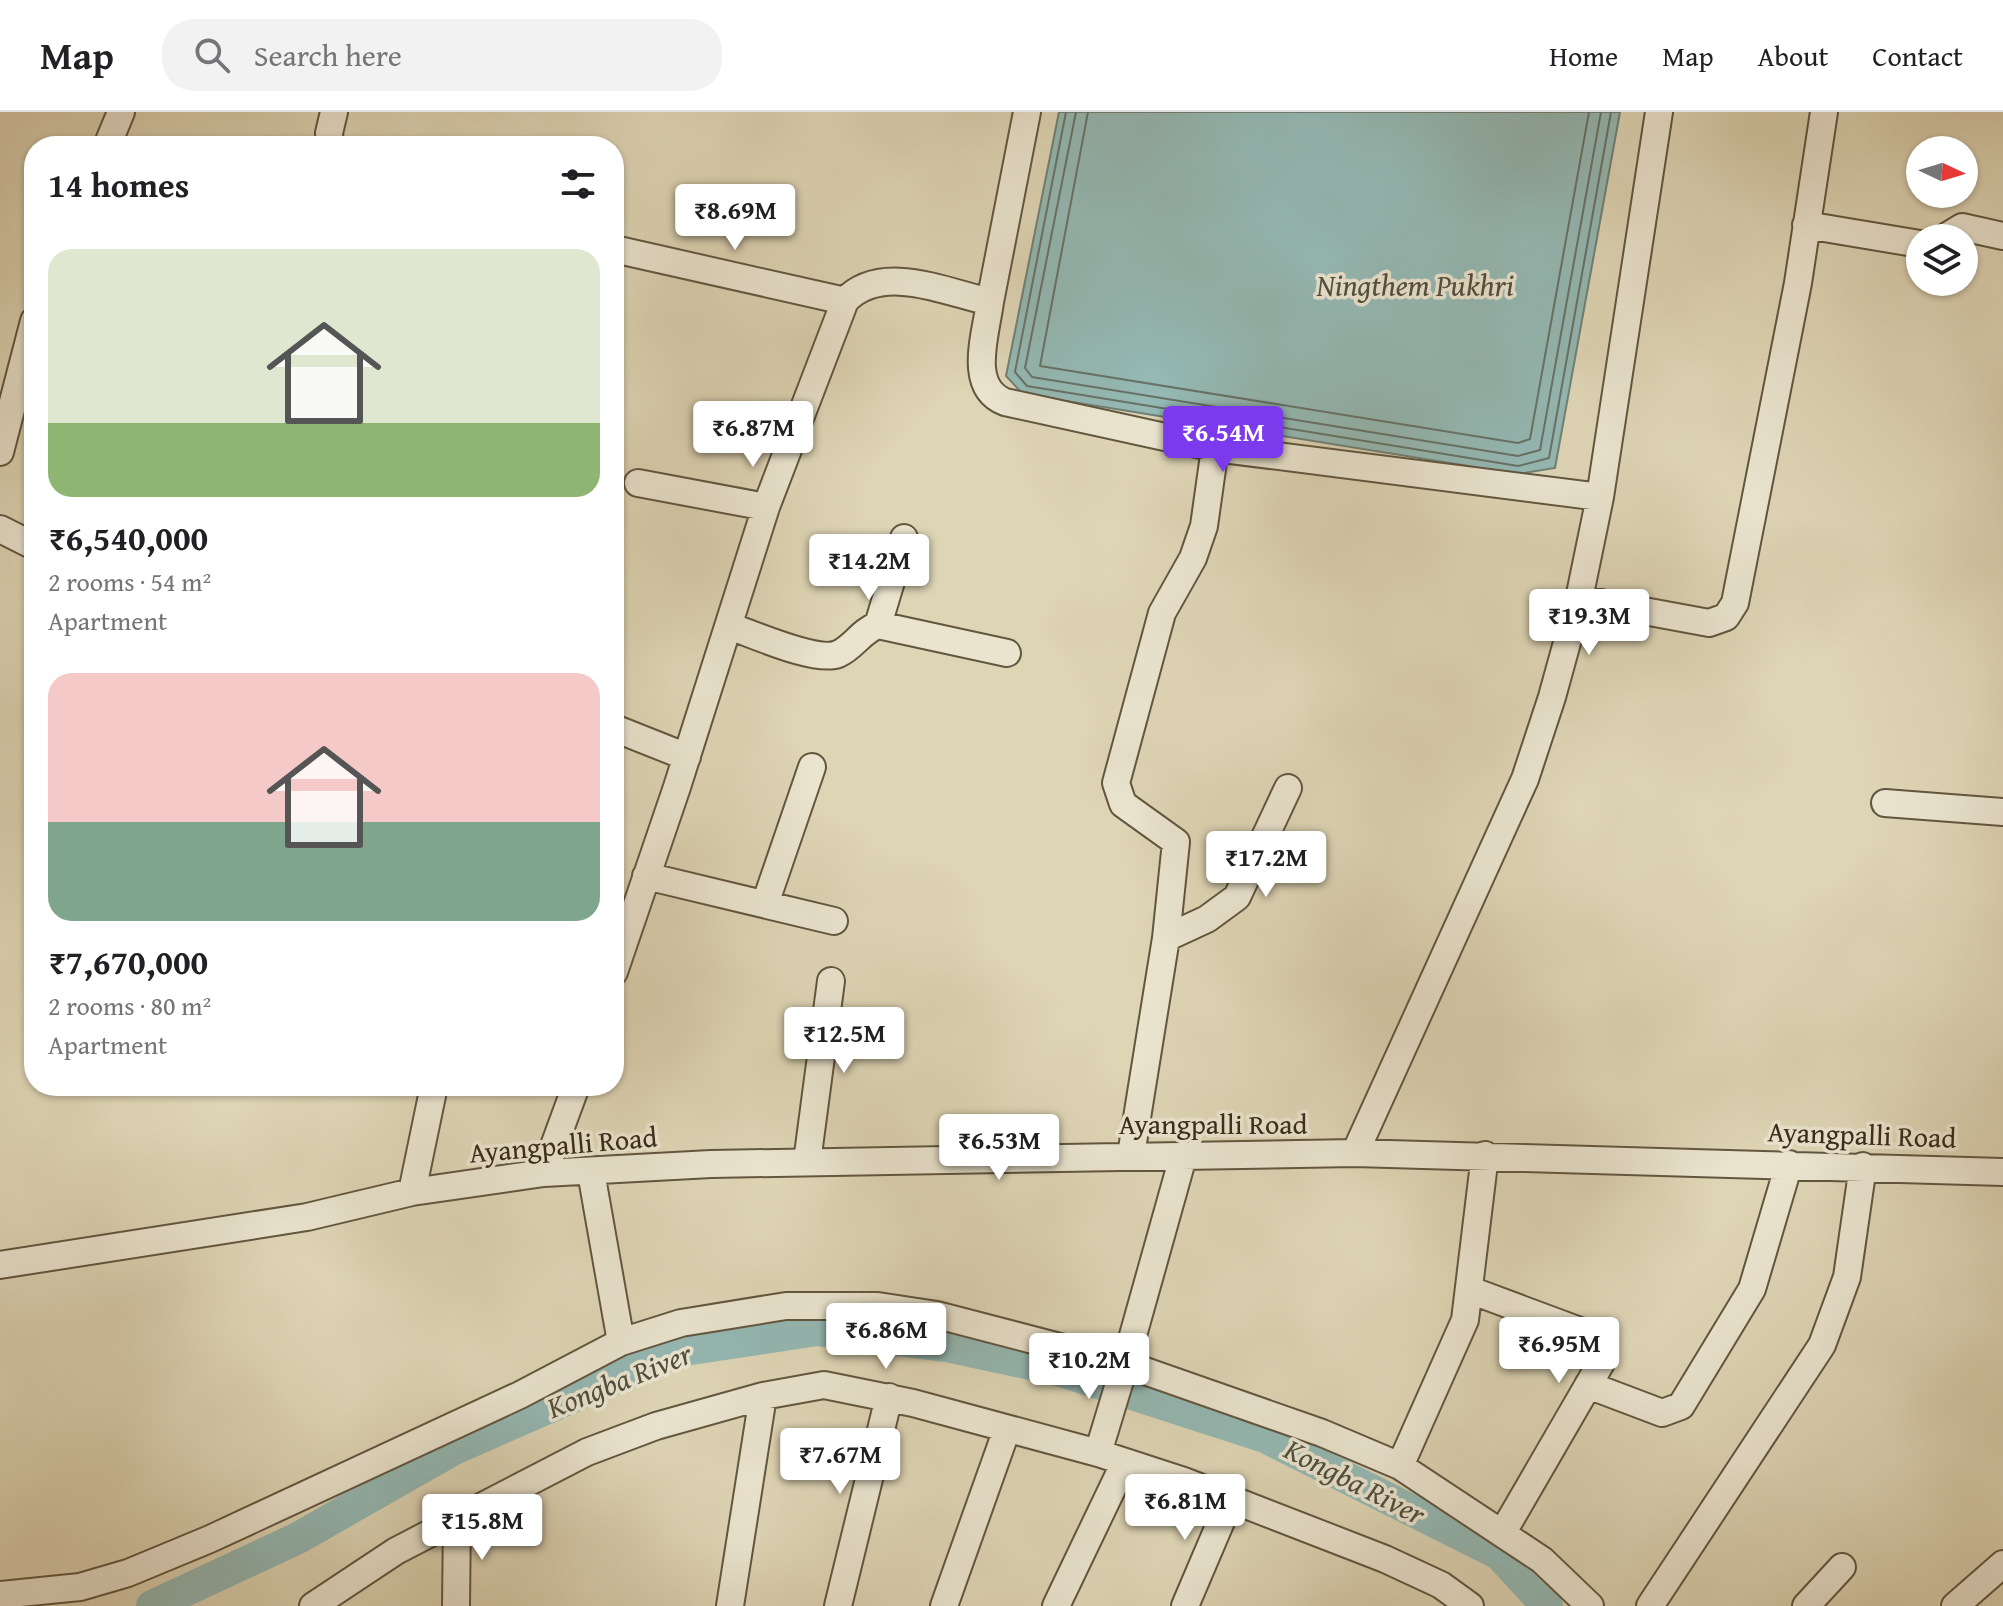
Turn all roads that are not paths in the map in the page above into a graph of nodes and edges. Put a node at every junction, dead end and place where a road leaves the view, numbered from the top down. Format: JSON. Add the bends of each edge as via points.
{"nodes":[{"id":1,"x":121,"y":112,"type":"edge"},
{"id":2,"x":334,"y":112,"type":"edge"},
{"id":3,"x":1027,"y":112,"type":"edge"},
{"id":4,"x":1659,"y":112,"type":"edge"},
{"id":5,"x":1824,"y":112,"type":"edge"},
{"id":6,"x":111,"y":136,"type":"edge"},
{"id":7,"x":329,"y":136,"type":"edge"},
{"id":8,"x":1806,"y":225,"type":"junction"},
{"id":9,"x":1978,"y":231,"type":"edge"},
{"id":10,"x":2003,"y":236,"type":"edge"},
{"id":11,"x":1906,"y":242,"type":"edge"},
{"id":12,"x":624,"y":251,"type":"edge"},
{"id":13,"x":845,"y":301,"type":"junction"},
{"id":14,"x":990,"y":302,"type":"junction"},
{"id":15,"x":24,"y":360,"type":"edge"},
{"id":16,"x":1215,"y":448,"type":"junction"},
{"id":17,"x":0,"y":452,"type":"edge"},
{"id":18,"x":638,"y":483,"type":"dead end"},
{"id":19,"x":1600,"y":497,"type":"junction"},
{"id":20,"x":766,"y":507,"type":"junction"},
{"id":21,"x":0,"y":529,"type":"edge"},
{"id":22,"x":904,"y":538,"type":"dead end"},
{"id":23,"x":24,"y":541,"type":"edge"},
{"id":24,"x":1579,"y":599,"type":"junction"},
{"id":25,"x":878,"y":625,"type":"junction"},
{"id":26,"x":729,"y":626,"type":"junction"},
{"id":27,"x":1007,"y":653,"type":"dead end"},
{"id":28,"x":624,"y":732,"type":"edge"},
{"id":29,"x":687,"y":757,"type":"junction"},
{"id":30,"x":812,"y":767,"type":"dead end"},
{"id":31,"x":1288,"y":788,"type":"dead end"},
{"id":32,"x":1885,"y":803,"type":"dead end"},
{"id":33,"x":2003,"y":812,"type":"edge"},
{"id":34,"x":646,"y":876,"type":"junction"},
{"id":35,"x":765,"y":904,"type":"junction"},
{"id":36,"x":834,"y":921,"type":"dead end"},
{"id":37,"x":1166,"y":938,"type":"junction"},
{"id":38,"x":624,"y":942,"type":"edge"},
{"id":39,"x":831,"y":981,"type":"dead end"},
{"id":40,"x":432,"y":1096,"type":"edge"},
{"id":41,"x":572,"y":1096,"type":"edge"},
{"id":42,"x":1355,"y":1153,"type":"junction"},
{"id":43,"x":1131,"y":1155,"type":"junction"},
{"id":44,"x":1485,"y":1155,"type":"junction"},
{"id":45,"x":1183,"y":1157,"type":"junction"},
{"id":46,"x":807,"y":1162,"type":"junction"},
{"id":47,"x":1789,"y":1164,"type":"junction"},
{"id":48,"x":1863,"y":1166,"type":"junction"},
{"id":49,"x":591,"y":1172,"type":"junction"},
{"id":50,"x":2003,"y":1172,"type":"edge"},
{"id":51,"x":544,"y":1173,"type":"junction"},
{"id":52,"x":412,"y":1192,"type":"junction"},
{"id":53,"x":0,"y":1265,"type":"edge"},
{"id":54,"x":1470,"y":1290,"type":"junction"},
{"id":55,"x":621,"y":1342,"type":"junction"},
{"id":56,"x":1123,"y":1371,"type":"junction"},
{"id":57,"x":1588,"y":1385,"type":"junction"},
{"id":58,"x":763,"y":1396,"type":"junction"},
{"id":59,"x":889,"y":1397,"type":"junction"},
{"id":60,"x":1007,"y":1429,"type":"junction"},
{"id":61,"x":1101,"y":1445,"type":"junction"},
{"id":62,"x":1125,"y":1462,"type":"junction"},
{"id":63,"x":1400,"y":1466,"type":"junction"},
{"id":64,"x":1231,"y":1498,"type":"junction"},
{"id":65,"x":457,"y":1518,"type":"junction"},
{"id":66,"x":1503,"y":1532,"type":"junction"},
{"id":67,"x":2003,"y":1564,"type":"edge"},
{"id":68,"x":1842,"y":1567,"type":"dead end"},
{"id":69,"x":0,"y":1595,"type":"edge"},
{"id":70,"x":313,"y":1606,"type":"edge"},
{"id":71,"x":456,"y":1606,"type":"edge"},
{"id":72,"x":730,"y":1606,"type":"edge"},
{"id":73,"x":838,"y":1606,"type":"edge"},
{"id":74,"x":944,"y":1606,"type":"edge"},
{"id":75,"x":1056,"y":1606,"type":"edge"},
{"id":76,"x":1185,"y":1606,"type":"edge"},
{"id":77,"x":1470,"y":1606,"type":"edge"},
{"id":78,"x":1590,"y":1606,"type":"edge"},
{"id":79,"x":1650,"y":1606,"type":"edge"},
{"id":80,"x":1806,"y":1606,"type":"edge"},
{"id":81,"x":1955,"y":1606,"type":"edge"}],
"edges":[{"from":1,"to":6,"type":"street"},
{"from":2,"to":7,"type":"street"},
{"from":3,"to":14,"type":"street"},
{"from":4,"to":19,"type":"street"},
{"from":5,"to":8,"type":"street"},
{"from":8,"to":11,"type":"street"},
{"from":8,"to":24,"type":"street","via":[[1732,610],[1709,623]]},
{"from":9,"to":10,"type":"street"},
{"from":12,"to":13,"type":"street"},
{"from":13,"to":14,"type":"street","via":[[857,289],[892,280]]},
{"from":13,"to":20,"type":"street"},
{"from":14,"to":16,"type":"street","via":[[982,366],[984,385],[994,398]]},
{"from":15,"to":17,"type":"street"},
{"from":16,"to":19,"type":"street"},
{"from":16,"to":37,"type":"street","via":[[1204,526],[1193,558],[1162,613],[1116,783],[1123,804],[1176,842]]},
{"from":18,"to":20,"type":"street"},
{"from":19,"to":24,"type":"street"},
{"from":20,"to":26,"type":"street"},
{"from":21,"to":23,"type":"street"},
{"from":22,"to":25,"type":"street"},
{"from":24,"to":42,"type":"street","via":[[1525,779]]},
{"from":25,"to":26,"type":"street","via":[[829,656]]},
{"from":25,"to":27,"type":"street"},
{"from":26,"to":29,"type":"street"},
{"from":28,"to":29,"type":"street"},
{"from":29,"to":34,"type":"street"},
{"from":30,"to":35,"type":"street"},
{"from":31,"to":37,"type":"street","via":[[1237,897],[1207,919]]},
{"from":32,"to":33,"type":"street"},
{"from":34,"to":35,"type":"street"},
{"from":34,"to":38,"type":"street"},
{"from":35,"to":36,"type":"street"},
{"from":37,"to":43,"type":"street"},
{"from":39,"to":46,"type":"street"},
{"from":40,"to":52,"type":"street"},
{"from":41,"to":51,"type":"street"},
{"from":42,"to":44,"type":"street","name":"Ayangpalli Road"},
{"from":42,"to":45,"type":"street","name":"Ayangpalli Road"},
{"from":43,"to":45,"type":"street","name":"Ayangpalli Road"},
{"from":43,"to":46,"type":"street","name":"Ayangpalli Road"},
{"from":44,"to":47,"type":"street","name":"Ayangpalli Road"},
{"from":44,"to":54,"type":"street"},
{"from":45,"to":56,"type":"street"},
{"from":46,"to":49,"type":"street","name":"Ayangpalli Road"},
{"from":47,"to":48,"type":"street","name":"Ayangpalli Road"},
{"from":47,"to":57,"type":"street","via":[[1752,1289],[1681,1406],[1662,1413]]},
{"from":48,"to":50,"type":"street","name":"Ayangpalli Road"},
{"from":48,"to":79,"type":"street","via":[[1847,1277],[1822,1345]]},
{"from":49,"to":51,"type":"street","name":"Ayangpalli Road"},
{"from":49,"to":55,"type":"street"},
{"from":51,"to":52,"type":"street","name":"Ayangpalli Road"},
{"from":52,"to":53,"type":"street","name":"Ayangpalli Road","via":[[307,1217]]},
{"from":54,"to":57,"type":"street","via":[[1595,1340],[1603,1352]]},
{"from":54,"to":63,"type":"street","via":[[1459,1336]]},
{"from":55,"to":56,"type":"street","via":[[681,1323],[754,1310],[878,1306],[937,1315]]},
{"from":55,"to":69,"type":"street","via":[[520,1395],[128,1573],[80,1587]]},
{"from":56,"to":61,"type":"street"},
{"from":56,"to":63,"type":"street","via":[[1322,1433]]},
{"from":57,"to":66,"type":"street"},
{"from":58,"to":59,"type":"street","via":[[824,1385]]},
{"from":58,"to":65,"type":"street","via":[[587,1452]]},
{"from":58,"to":72,"type":"street"},
{"from":59,"to":60,"type":"street"},
{"from":59,"to":73,"type":"street"},
{"from":60,"to":61,"type":"street"},
{"from":60,"to":74,"type":"street"},
{"from":61,"to":62,"type":"street"},
{"from":62,"to":64,"type":"street"},
{"from":62,"to":75,"type":"street"},
{"from":63,"to":66,"type":"street"},
{"from":64,"to":76,"type":"street"},
{"from":64,"to":77,"type":"street","via":[[1399,1565]]},
{"from":65,"to":70,"type":"street"},
{"from":65,"to":71,"type":"street"},
{"from":66,"to":78,"type":"street","via":[[1563,1576]]},
{"from":67,"to":81,"type":"street"},
{"from":68,"to":80,"type":"street"}]}
